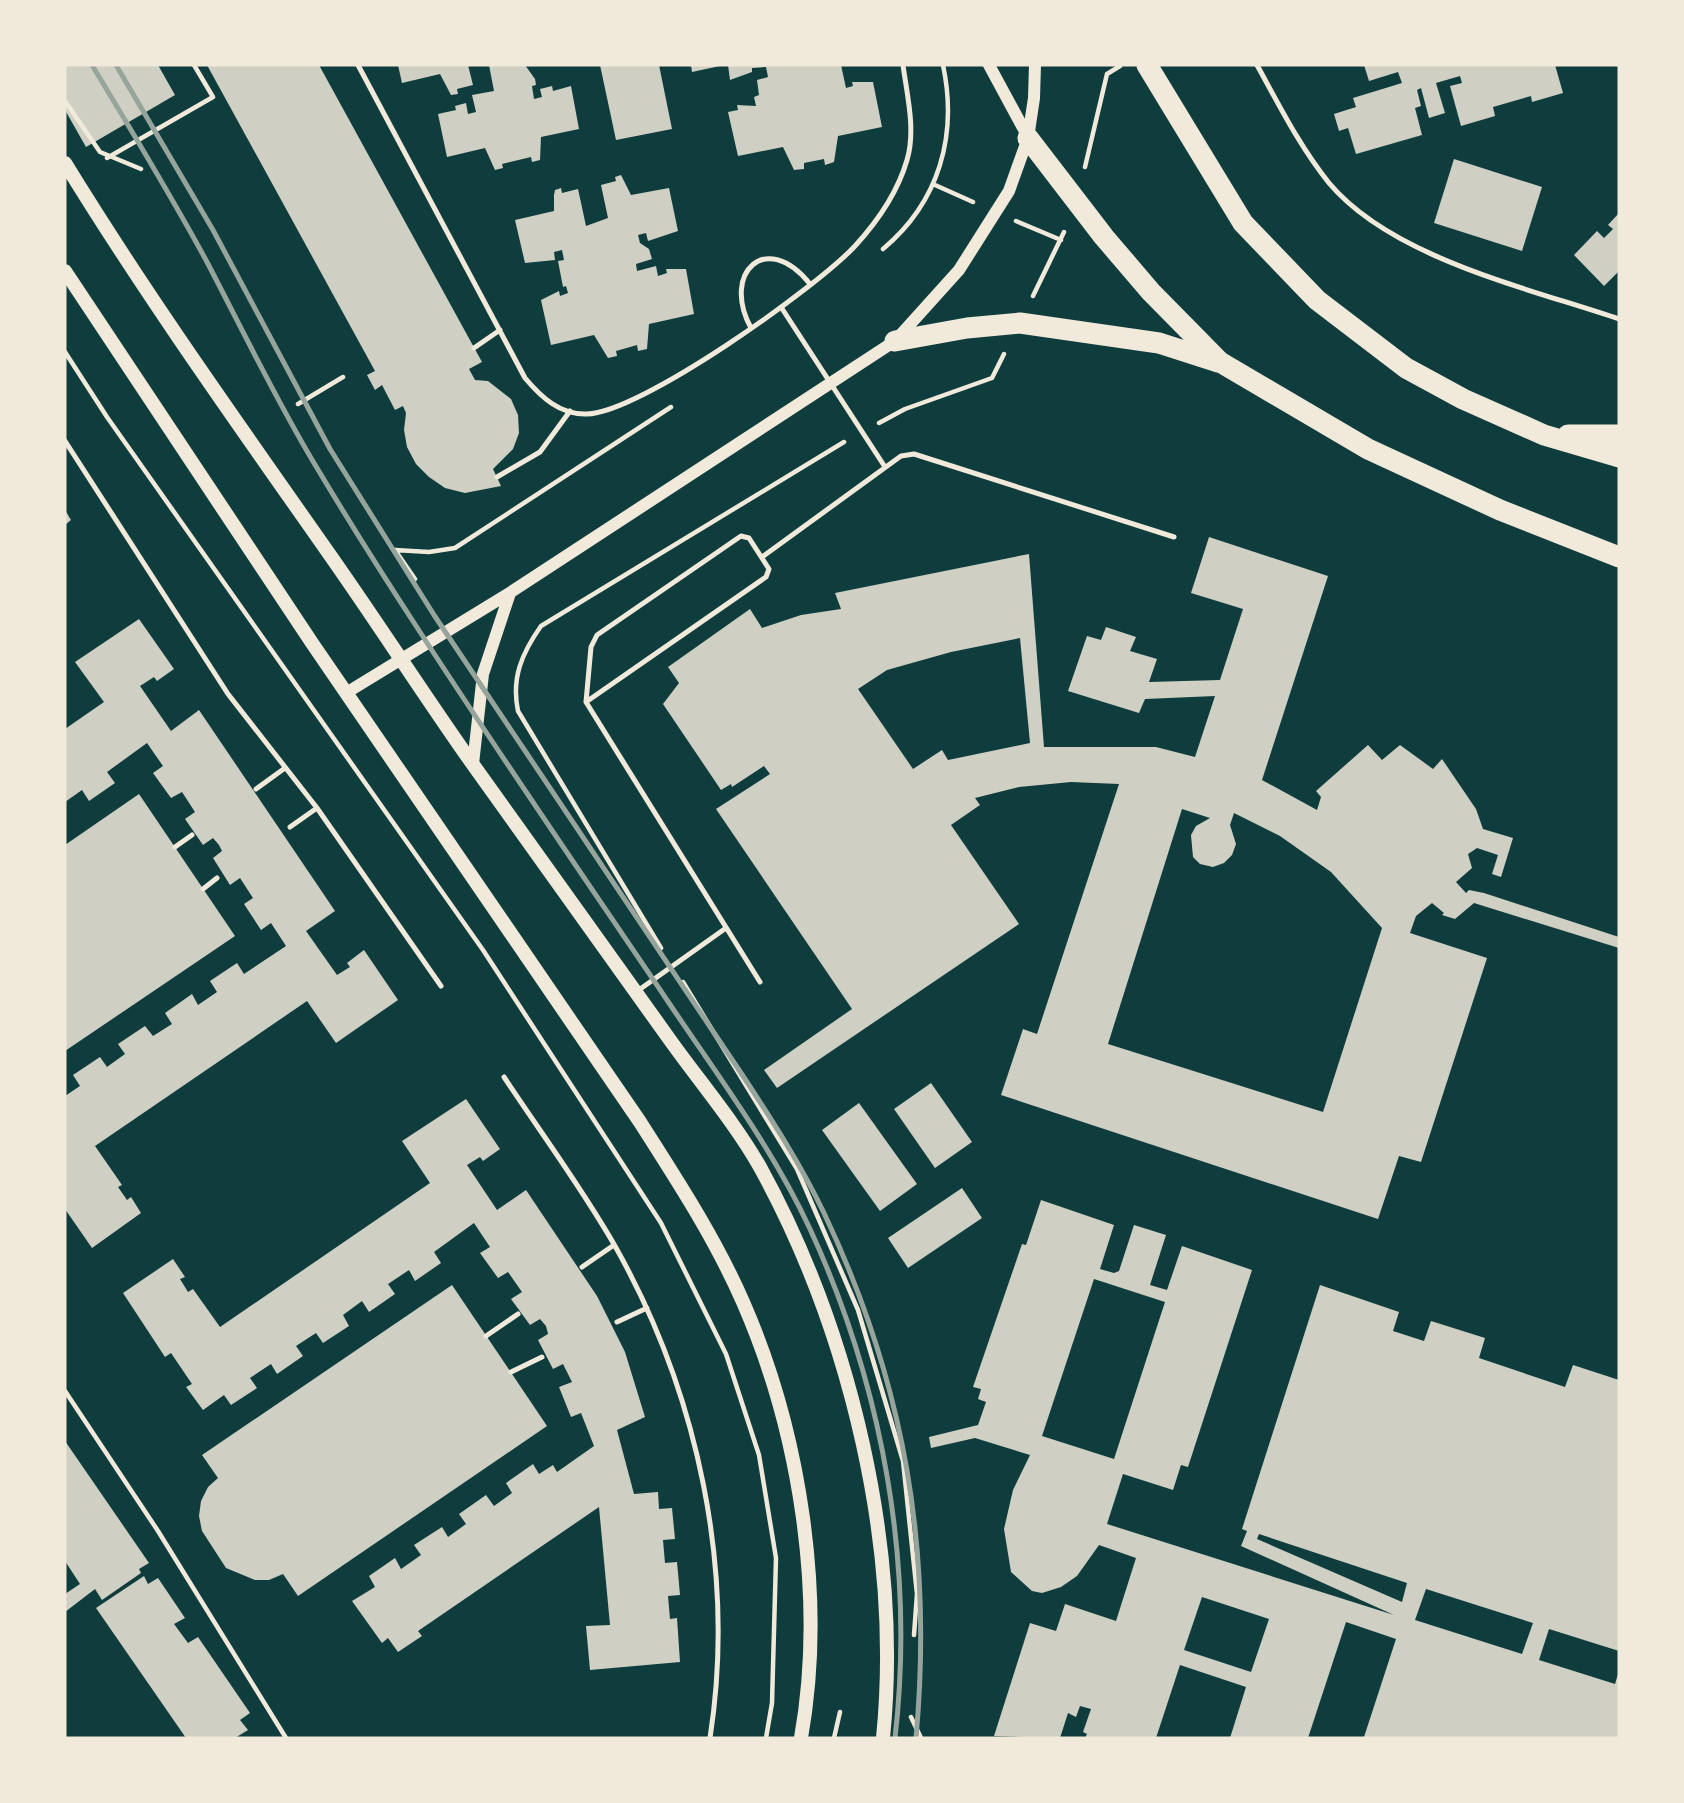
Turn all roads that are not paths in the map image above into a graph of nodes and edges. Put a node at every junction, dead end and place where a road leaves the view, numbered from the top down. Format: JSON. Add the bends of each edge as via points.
{"nodes":[{"id":1,"x":358,"y":65,"type":"edge"},
{"id":2,"x":903,"y":65,"type":"edge"},
{"id":3,"x":989,"y":65,"type":"edge"},
{"id":4,"x":1035,"y":65,"type":"edge"},
{"id":5,"x":1147,"y":65,"type":"edge"},
{"id":6,"x":1257,"y":65,"type":"edge"},
{"id":7,"x":1028,"y":138,"type":"junction"},
{"id":8,"x":65,"y":163,"type":"edge"},
{"id":9,"x":65,"y":271,"type":"edge"},
{"id":10,"x":810,"y":284,"type":"junction"},
{"id":11,"x":781,"y":307,"type":"junction"},
{"id":12,"x":1619,"y":319,"type":"edge"},
{"id":13,"x":751,"y":327,"type":"junction"},
{"id":14,"x":500,"y":330,"type":"junction"},
{"id":15,"x":895,"y":341,"type":"junction"},
{"id":16,"x":474,"y":348,"type":"dead end"},
{"id":17,"x":1220,"y":362,"type":"junction"},
{"id":18,"x":832,"y":383,"type":"junction"},
{"id":19,"x":570,"y":411,"type":"junction"},
{"id":20,"x":1544,"y":435,"type":"junction"},
{"id":21,"x":1619,"y":435,"type":"edge"},
{"id":22,"x":65,"y":441,"type":"edge"},
{"id":23,"x":1619,"y":457,"type":"edge"},
{"id":24,"x":885,"y":467,"type":"junction"},
{"id":25,"x":497,"y":477,"type":"dead end"},
{"id":26,"x":1174,"y":537,"type":"dead end"},
{"id":27,"x":1619,"y":554,"type":"edge"},
{"id":28,"x":762,"y":557,"type":"junction"},
{"id":29,"x":511,"y":592,"type":"junction"},
{"id":30,"x":401,"y":659,"type":"junction"},
{"id":31,"x":346,"y":694,"type":"junction"},
{"id":32,"x":586,"y":702,"type":"junction"},
{"id":33,"x":472,"y":764,"type":"junction"},
{"id":34,"x":285,"y":768,"type":"junction"},
{"id":35,"x":256,"y":789,"type":"dead end"},
{"id":36,"x":317,"y":808,"type":"junction"},
{"id":37,"x":290,"y":827,"type":"dead end"},
{"id":38,"x":192,"y":835,"type":"dead end"},
{"id":39,"x":175,"y":846,"type":"dead end"},
{"id":40,"x":217,"y":878,"type":"dead end"},
{"id":41,"x":203,"y":889,"type":"dead end"},
{"id":42,"x":726,"y":928,"type":"junction"},
{"id":43,"x":760,"y":982,"type":"dead end"},
{"id":44,"x":442,"y":986,"type":"dead end"},
{"id":45,"x":636,"y":992,"type":"junction"},
{"id":46,"x":504,"y":1077,"type":"dead end"},
{"id":47,"x":614,"y":1245,"type":"junction"},
{"id":48,"x":582,"y":1268,"type":"dead end"},
{"id":49,"x":647,"y":1308,"type":"junction"},
{"id":50,"x":517,"y":1314,"type":"dead end"},
{"id":51,"x":617,"y":1322,"type":"dead end"},
{"id":52,"x":486,"y":1336,"type":"dead end"},
{"id":53,"x":542,"y":1357,"type":"dead end"},
{"id":54,"x":511,"y":1372,"type":"dead end"},
{"id":55,"x":710,"y":1738,"type":"edge"},
{"id":56,"x":800,"y":1738,"type":"edge"},
{"id":57,"x":883,"y":1738,"type":"edge"}],
"edges":[{"from":1,"to":14,"type":"lane"},
{"from":2,"to":10,"type":"lane","via":[[910,139],[901,176],[888,202],[854,246]]},
{"from":3,"to":7,"type":"street"},
{"from":4,"to":7,"type":"street"},
{"from":5,"to":20,"type":"highway","via":[[1243,223],[1317,300],[1406,369]]},
{"from":6,"to":12,"type":"lane","via":[[1330,184],[1374,222],[1421,251]]},
{"from":7,"to":15,"type":"street","via":[[1009,191],[980,240]]},
{"from":7,"to":17,"type":"highway","via":[[1151,292]]},
{"from":8,"to":30,"type":"main road","via":[[128,266]]},
{"from":9,"to":31,"type":"main road"},
{"from":10,"to":11,"type":"lane"},
{"from":10,"to":13,"type":"lane","via":[[784,261],[770,258],[752,265],[742,282],[739,301]]},
{"from":11,"to":13,"type":"lane"},
{"from":11,"to":18,"type":"lane"},
{"from":13,"to":19,"type":"lane","via":[[626,403],[598,413]]},
{"from":14,"to":16,"type":"lane"},
{"from":14,"to":19,"type":"lane","via":[[535,390]]},
{"from":15,"to":17,"type":"highway","via":[[1020,323],[1159,343]]},
{"from":15,"to":18,"type":"street"},
{"from":17,"to":27,"type":"highway","via":[[1368,449],[1500,510]]},
{"from":18,"to":24,"type":"lane"},
{"from":18,"to":29,"type":"street"},
{"from":19,"to":25,"type":"lane","via":[[540,452]]},
{"from":20,"to":21,"type":"highway"},
{"from":20,"to":23,"type":"highway"},
{"from":22,"to":34,"type":"lane","via":[[228,694]]},
{"from":24,"to":26,"type":"lane","via":[[901,456],[924,455]]},
{"from":24,"to":28,"type":"lane"},
{"from":28,"to":32,"type":"lane","via":[[769,569],[766,578]]},
{"from":28,"to":32,"type":"lane","via":[[749,538],[741,536],[597,635],[591,647]]},
{"from":29,"to":30,"type":"street"},
{"from":29,"to":33,"type":"street","via":[[483,674]]},
{"from":30,"to":31,"type":"street"},
{"from":30,"to":33,"type":"main road"},
{"from":31,"to":56,"type":"main road","via":[[647,1134],[691,1203],[743,1302],[773,1382],[802,1511],[809,1644]]},
{"from":32,"to":42,"type":"lane"},
{"from":33,"to":45,"type":"main road"},
{"from":34,"to":35,"type":"lane"},
{"from":34,"to":36,"type":"lane"},
{"from":36,"to":37,"type":"lane"},
{"from":36,"to":44,"type":"lane"},
{"from":38,"to":39,"type":"lane"},
{"from":40,"to":41,"type":"lane"},
{"from":42,"to":43,"type":"lane"},
{"from":42,"to":45,"type":"lane"},
{"from":45,"to":57,"type":"main road","via":[[757,1163],[827,1317],[849,1387],[882,1567],[886,1651]]},
{"from":46,"to":47,"type":"lane"},
{"from":47,"to":48,"type":"lane"},
{"from":47,"to":49,"type":"lane"},
{"from":49,"to":51,"type":"lane"},
{"from":49,"to":55,"type":"lane","via":[[690,1427],[709,1516],[718,1659]]},
{"from":50,"to":52,"type":"lane"},
{"from":53,"to":54,"type":"lane"}]}
